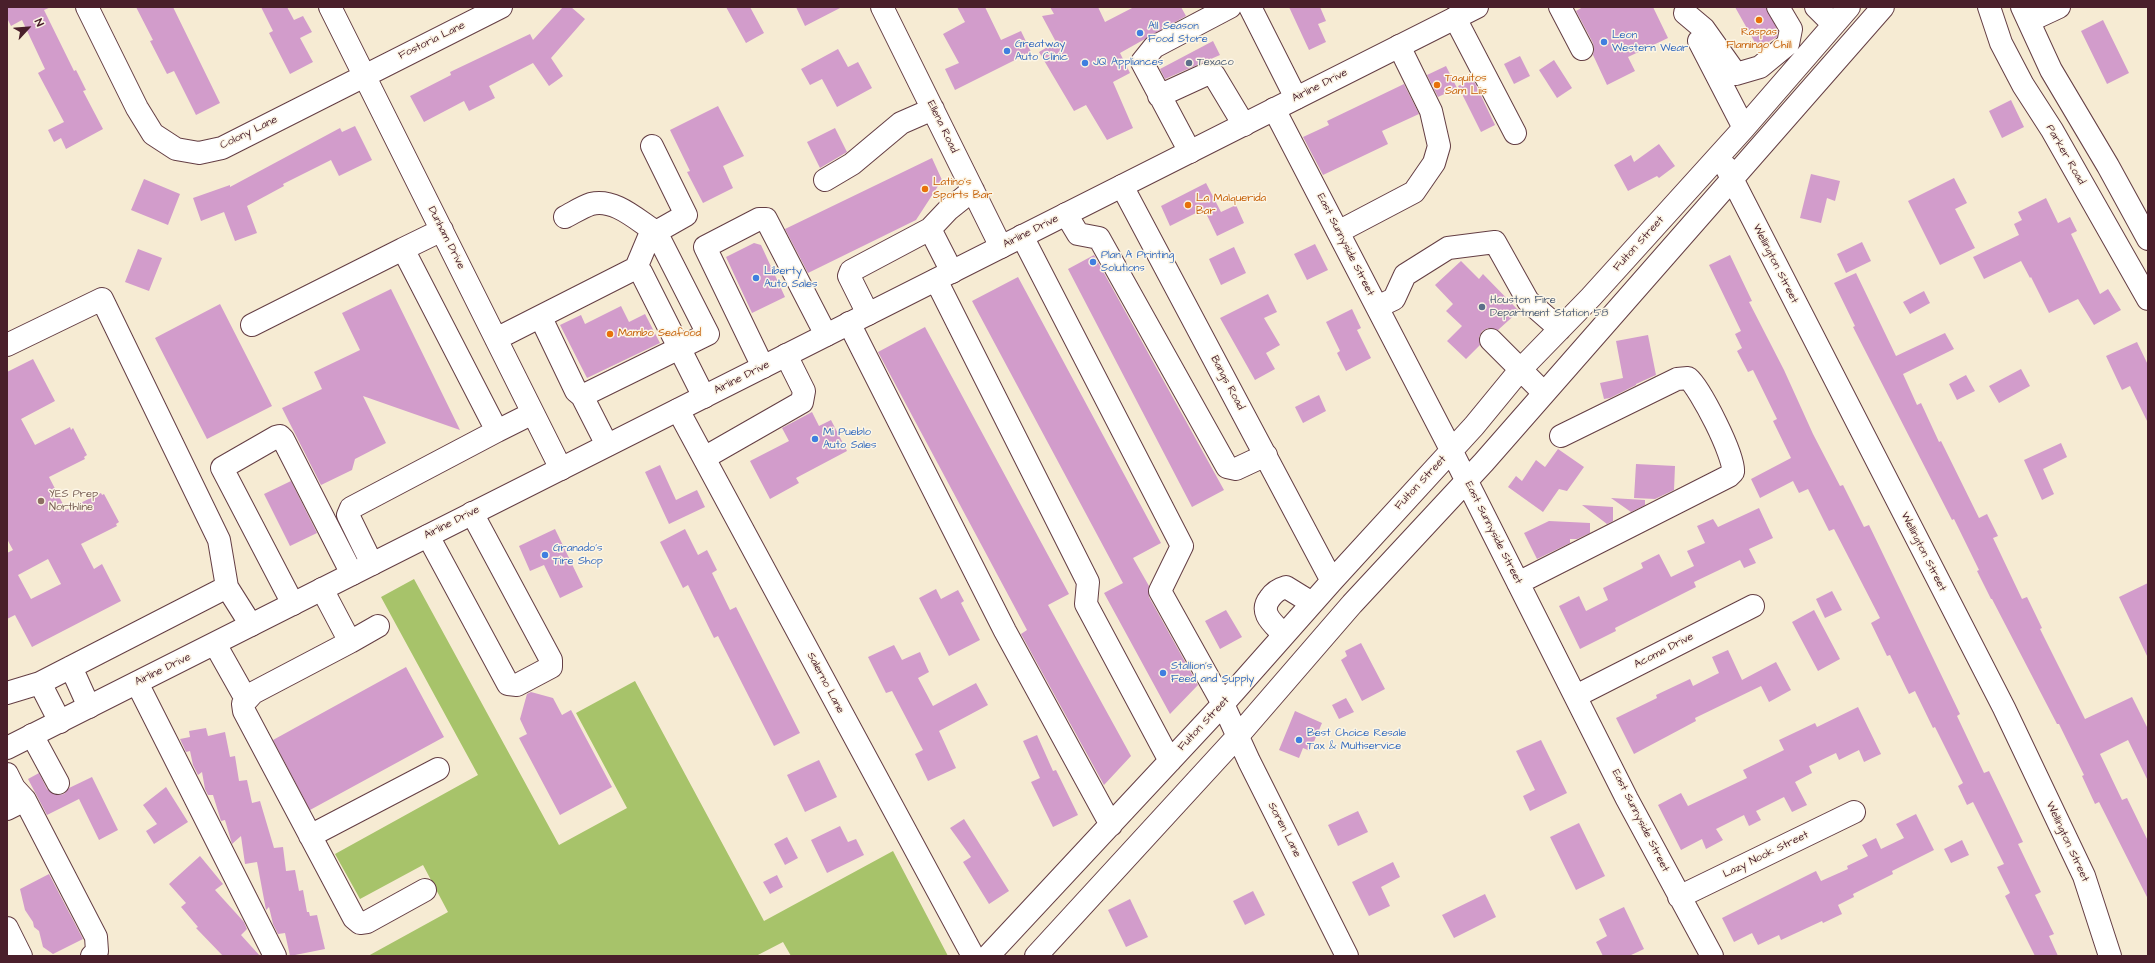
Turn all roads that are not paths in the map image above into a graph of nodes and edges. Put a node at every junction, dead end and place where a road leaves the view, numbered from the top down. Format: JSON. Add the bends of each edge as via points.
{"nodes":[{"id":1,"x":87,"y":7,"type":"edge"},
{"id":2,"x":330,"y":7,"type":"edge"},
{"id":3,"x":501,"y":7,"type":"edge"},
{"id":4,"x":882,"y":7,"type":"edge"},
{"id":5,"x":1230,"y":7,"type":"edge"},
{"id":6,"x":1250,"y":7,"type":"edge"},
{"id":7,"x":1477,"y":7,"type":"edge"},
{"id":8,"x":1560,"y":7,"type":"edge"},
{"id":9,"x":1778,"y":7,"type":"edge"},
{"id":10,"x":1816,"y":7,"type":"edge"},
{"id":11,"x":1849,"y":7,"type":"edge"},
{"id":12,"x":1883,"y":7,"type":"edge"},
{"id":13,"x":1989,"y":7,"type":"edge"},
{"id":14,"x":2059,"y":7,"type":"edge"},
{"id":15,"x":1683,"y":10,"type":"edge"},
{"id":16,"x":1455,"y":18,"type":"junction"},
{"id":17,"x":2028,"y":19,"type":"edge"},
{"id":18,"x":1833,"y":24,"type":"junction"},
{"id":19,"x":2001,"y":44,"type":"junction"},
{"id":20,"x":1399,"y":46,"type":"junction"},
{"id":21,"x":1582,"y":49,"type":"dead end"},
{"id":22,"x":364,"y":75,"type":"junction"},
{"id":23,"x":1159,"y":96,"type":"junction"},
{"id":24,"x":1296,"y":98,"type":"junction"},
{"id":25,"x":933,"y":109,"type":"junction"},
{"id":26,"x":1274,"y":109,"type":"junction"},
{"id":27,"x":1244,"y":124,"type":"junction"},
{"id":28,"x":1744,"y":128,"type":"junction"},
{"id":29,"x":1515,"y":133,"type":"dead end"},
{"id":30,"x":652,"y":146,"type":"dead end"},
{"id":31,"x":1190,"y":152,"type":"junction"},
{"id":32,"x":1720,"y":155,"type":"junction"},
{"id":33,"x":1732,"y":179,"type":"junction"},
{"id":34,"x":826,"y":180,"type":"dead end"},
{"id":35,"x":1122,"y":186,"type":"junction"},
{"id":36,"x":973,"y":190,"type":"junction"},
{"id":37,"x":1066,"y":214,"type":"junction"},
{"id":38,"x":565,"y":217,"type":"dead end"},
{"id":39,"x":930,"y":229,"type":"junction"},
{"id":40,"x":442,"y":230,"type":"junction"},
{"id":41,"x":656,"y":232,"type":"junction"},
{"id":42,"x":1338,"y":232,"type":"junction"},
{"id":43,"x":1022,"y":236,"type":"junction"},
{"id":44,"x":2148,"y":239,"type":"edge"},
{"id":45,"x":1001,"y":247,"type":"junction"},
{"id":46,"x":403,"y":249,"type":"junction"},
{"id":47,"x":636,"y":268,"type":"junction"},
{"id":48,"x":944,"y":276,"type":"junction"},
{"id":49,"x":2148,"y":300,"type":"edge"},
{"id":50,"x":1377,"y":307,"type":"junction"},
{"id":51,"x":868,"y":314,"type":"junction"},
{"id":52,"x":541,"y":318,"type":"junction"},
{"id":53,"x":849,"y":323,"type":"junction"},
{"id":54,"x":252,"y":325,"type":"dead end"},
{"id":55,"x":1560,"y":329,"type":"junction"},
{"id":56,"x":826,"y":335,"type":"junction"},
{"id":57,"x":496,"y":339,"type":"junction"},
{"id":58,"x":1491,"y":340,"type":"dead end"},
{"id":59,"x":7,"y":345,"type":"edge"},
{"id":60,"x":679,"y":348,"type":"junction"},
{"id":61,"x":786,"y":355,"type":"junction"},
{"id":62,"x":763,"y":367,"type":"junction"},
{"id":63,"x":1520,"y":370,"type":"junction"},
{"id":64,"x":1544,"y":393,"type":"junction"},
{"id":65,"x":582,"y":396,"type":"junction"},
{"id":66,"x":704,"y":397,"type":"junction"},
{"id":67,"x":678,"y":410,"type":"junction"},
{"id":68,"x":534,"y":413,"type":"junction"},
{"id":69,"x":498,"y":431,"type":"junction"},
{"id":70,"x":1561,"y":436,"type":"dead end"},
{"id":71,"x":607,"y":445,"type":"junction"},
{"id":72,"x":1451,"y":451,"type":"junction"},
{"id":73,"x":1266,"y":455,"type":"junction"},
{"id":74,"x":704,"y":458,"type":"junction"},
{"id":75,"x":561,"y":468,"type":"junction"},
{"id":76,"x":1466,"y":481,"type":"junction"},
{"id":77,"x":472,"y":513,"type":"junction"},
{"id":78,"x":428,"y":536,"type":"junction"},
{"id":79,"x":372,"y":564,"type":"junction"},
{"id":80,"x":352,"y":574,"type":"junction"},
{"id":81,"x":1332,"y":581,"type":"junction"},
{"id":82,"x":1518,"y":583,"type":"junction"},
{"id":83,"x":227,"y":587,"type":"junction"},
{"id":84,"x":322,"y":589,"type":"junction"},
{"id":85,"x":1312,"y":603,"type":"junction"},
{"id":86,"x":293,"y":604,"type":"junction"},
{"id":87,"x":1753,"y":606,"type":"dead end"},
{"id":88,"x":251,"y":625,"type":"junction"},
{"id":89,"x":378,"y":626,"type":"dead end"},
{"id":90,"x":1284,"y":635,"type":"junction"},
{"id":91,"x":350,"y":642,"type":"junction"},
{"id":92,"x":215,"y":644,"type":"junction"},
{"id":93,"x":71,"y":667,"type":"junction"},
{"id":94,"x":40,"y":683,"type":"junction"},
{"id":95,"x":137,"y":683,"type":"junction"},
{"id":96,"x":7,"y":693,"type":"edge"},
{"id":97,"x":1576,"y":696,"type":"junction"},
{"id":98,"x":246,"y":699,"type":"junction"},
{"id":99,"x":1223,"y":704,"type":"junction"},
{"id":100,"x":89,"y":707,"type":"junction"},
{"id":101,"x":60,"y":722,"type":"junction"},
{"id":102,"x":32,"y":735,"type":"junction"},
{"id":103,"x":1237,"y":737,"type":"junction"},
{"id":104,"x":7,"y":748,"type":"edge"},
{"id":105,"x":1170,"y":761,"type":"junction"},
{"id":106,"x":438,"y":770,"type":"dead end"},
{"id":107,"x":7,"y":774,"type":"edge"},
{"id":108,"x":58,"y":783,"type":"dead end"},
{"id":109,"x":16,"y":804,"type":"edge"},
{"id":110,"x":1854,"y":812,"type":"dead end"},
{"id":111,"x":1110,"y":825,"type":"junction"},
{"id":112,"x":310,"y":836,"type":"junction"},
{"id":113,"x":425,"y":890,"type":"dead end"},
{"id":114,"x":1679,"y":897,"type":"junction"},
{"id":115,"x":7,"y":928,"type":"edge"},
{"id":116,"x":21,"y":956,"type":"edge"},
{"id":117,"x":92,"y":956,"type":"edge"},
{"id":118,"x":275,"y":956,"type":"edge"},
{"id":119,"x":973,"y":956,"type":"edge"},
{"id":120,"x":988,"y":956,"type":"edge"},
{"id":121,"x":1036,"y":956,"type":"edge"},
{"id":122,"x":1347,"y":956,"type":"edge"},
{"id":123,"x":1712,"y":956,"type":"edge"},
{"id":124,"x":2110,"y":956,"type":"edge"}],
"edges":[{"from":1,"to":22,"type":"street","name":"Colony Lane","via":[[137,108],[153,134],[176,149],[199,153],[222,148]]},
{"from":2,"to":22,"type":"street","name":"Dunham Drive"},
{"from":3,"to":22,"type":"street","name":"Fostoria Lane"},
{"from":4,"to":25,"type":"street","name":"Ellena Road"},
{"from":5,"to":23,"type":"street","via":[[1154,47],[1142,62]]},
{"from":6,"to":24,"type":"street"},
{"from":7,"to":16,"type":"street","name":"Airline Drive"},
{"from":8,"to":21,"type":"street"},
{"from":9,"to":15,"type":"street","via":[[1791,29],[1788,44],[1760,67],[1736,74],[1704,29]]},
{"from":10,"to":18,"type":"street"},
{"from":11,"to":18,"type":"street","name":"Fulton Street"},
{"from":12,"to":33,"type":"street"},
{"from":13,"to":19,"type":"street","name":"Parker Road"},
{"from":14,"to":17,"type":"street"},
{"from":15,"to":28,"type":"street"},
{"from":16,"to":20,"type":"street","name":"Airline Drive"},
{"from":16,"to":29,"type":"street"},
{"from":17,"to":19,"type":"street"},
{"from":17,"to":44,"type":"street","via":[[2051,70]]},
{"from":18,"to":28,"type":"street","name":"Fulton Street"},
{"from":19,"to":49,"type":"street","name":"Parker Road"},
{"from":20,"to":24,"type":"street","name":"Airline Drive"},
{"from":20,"to":42,"type":"street","via":[[1431,111],[1438,146],[1434,163],[1414,192]]},
{"from":22,"to":40,"type":"street","name":"Dunham Drive"},
{"from":23,"to":27,"type":"street","via":[[1207,74],[1214,75]]},
{"from":23,"to":31,"type":"street"},
{"from":24,"to":26,"type":"street","name":"Airline Drive"},
{"from":25,"to":34,"type":"street","via":[[901,123],[852,164]]},
{"from":25,"to":36,"type":"street","name":"Ellena Road"},
{"from":26,"to":27,"type":"street","name":"Airline Drive"},
{"from":26,"to":42,"type":"street","name":"East Sunnyside Street"},
{"from":27,"to":31,"type":"street","name":"Airline Drive"},
{"from":28,"to":32,"type":"street","name":"Fulton Street"},
{"from":30,"to":41,"type":"street","via":[[686,215]]},
{"from":31,"to":35,"type":"street","name":"Airline Drive"},
{"from":32,"to":33,"type":"street","name":"Wellington Street"},
{"from":32,"to":55,"type":"street","name":"Fulton Street"},
{"from":33,"to":64,"type":"street"},
{"from":33,"to":124,"type":"street","name":"Wellington Street","via":[[2004,708],[2084,876]]},
{"from":35,"to":37,"type":"street","name":"Airline Drive"},
{"from":35,"to":73,"type":"street","name":"Bangs Road"},
{"from":36,"to":39,"type":"street"},
{"from":36,"to":45,"type":"street","name":"Ellena Road"},
{"from":37,"to":43,"type":"street","name":"Airline Drive"},
{"from":37,"to":73,"type":"street","via":[[1078,234],[1099,238],[1226,467],[1236,469]]},
{"from":38,"to":41,"type":"street","via":[[590,205],[603,203],[617,207]]},
{"from":39,"to":48,"type":"street"},
{"from":39,"to":51,"type":"street","via":[[851,271],[849,276]]},
{"from":40,"to":46,"type":"street"},
{"from":40,"to":57,"type":"street","name":"Dunham Drive"},
{"from":41,"to":47,"type":"street","via":[[649,237]]},
{"from":41,"to":60,"type":"street","via":[[708,334]]},
{"from":42,"to":50,"type":"street","name":"East Sunnyside Street"},
{"from":43,"to":45,"type":"street","name":"Airline Drive"},
{"from":43,"to":99,"type":"street","name":"Soren Lane","via":[[1182,546],[1160,591]]},
{"from":45,"to":48,"type":"street","name":"Airline Drive"},
{"from":46,"to":54,"type":"street"},
{"from":46,"to":69,"type":"street"},
{"from":47,"to":52,"type":"street"},
{"from":47,"to":60,"type":"street","via":[[641,272]]},
{"from":48,"to":51,"type":"street","name":"Airline Drive"},
{"from":48,"to":105,"type":"street","via":[[1088,582],[1086,604]]},
{"from":50,"to":55,"type":"street","via":[[1394,299],[1405,275],[1448,248],[1495,242],[1528,301]]},
{"from":50,"to":72,"type":"street","name":"East Sunnyside Street"},
{"from":51,"to":53,"type":"street","name":"Airline Drive"},
{"from":52,"to":57,"type":"street"},
{"from":52,"to":65,"type":"street","via":[[576,391]]},
{"from":53,"to":56,"type":"street","name":"Airline Drive"},
{"from":53,"to":111,"type":"street","via":[[1005,631]]},
{"from":55,"to":63,"type":"street","name":"Fulton Street"},
{"from":56,"to":61,"type":"street","name":"Airline Drive"},
{"from":56,"to":62,"type":"street","via":[[766,219],[759,219],[705,247]]},
{"from":57,"to":68,"type":"street","name":"Dunham Drive"},
{"from":58,"to":63,"type":"street"},
{"from":59,"to":83,"type":"street","via":[[102,299],[219,540]]},
{"from":60,"to":65,"type":"street"},
{"from":60,"to":66,"type":"street"},
{"from":61,"to":62,"type":"street","name":"Airline Drive"},
{"from":61,"to":74,"type":"street","via":[[802,387],[802,402]]},
{"from":62,"to":66,"type":"street","name":"Airline Drive"},
{"from":63,"to":64,"type":"street"},
{"from":63,"to":72,"type":"street","name":"Fulton Street"},
{"from":64,"to":76,"type":"street"},
{"from":65,"to":71,"type":"street"},
{"from":66,"to":67,"type":"street","name":"Airline Drive"},
{"from":67,"to":71,"type":"street","name":"Airline Drive"},
{"from":67,"to":74,"type":"street","name":"Salerno Lane"},
{"from":68,"to":69,"type":"street"},
{"from":68,"to":75,"type":"street","name":"Dunham Drive"},
{"from":69,"to":79,"type":"street","via":[[351,508],[348,515]]},
{"from":70,"to":82,"type":"street","via":[[1677,378],[1688,378],[1697,387],[1731,456],[1733,472]]},
{"from":71,"to":75,"type":"street","name":"Airline Drive"},
{"from":72,"to":76,"type":"street","name":"East Sunnyside Street"},
{"from":72,"to":81,"type":"street","name":"Fulton Street"},
{"from":73,"to":81,"type":"street","name":"Bangs Road"},
{"from":74,"to":119,"type":"street","name":"Salerno Lane"},
{"from":75,"to":77,"type":"street","name":"Airline Drive"},
{"from":76,"to":82,"type":"street","name":"East Sunnyside Street"},
{"from":76,"to":103,"type":"street","via":[[1349,607]]},
{"from":77,"to":78,"type":"street","name":"Airline Drive"},
{"from":77,"to":78,"type":"street","via":[[551,660],[551,667],[517,684],[508,684]]},
{"from":78,"to":79,"type":"street","name":"Airline Drive"},
{"from":79,"to":80,"type":"street","name":"Airline Drive"},
{"from":80,"to":84,"type":"street","name":"Airline Drive"},
{"from":80,"to":86,"type":"street","via":[[283,439],[280,436],[276,437],[222,468]]},
{"from":81,"to":85,"type":"street","name":"Fulton Street"},
{"from":82,"to":97,"type":"street","name":"East Sunnyside Street"},
{"from":83,"to":88,"type":"street"},
{"from":83,"to":93,"type":"street"},
{"from":84,"to":86,"type":"street","name":"Airline Drive"},
{"from":84,"to":91,"type":"street"},
{"from":85,"to":90,"type":"street","name":"Fulton Street"},
{"from":85,"to":90,"type":"street","via":[[1286,587],[1272,594],[1265,610],[1269,620]]},
{"from":86,"to":88,"type":"street","name":"Airline Drive"},
{"from":87,"to":97,"type":"street","name":"Acoma Drive"},
{"from":88,"to":92,"type":"street","name":"Airline Drive"},
{"from":89,"to":91,"type":"street"},
{"from":90,"to":99,"type":"street","name":"Fulton Street"},
{"from":91,"to":98,"type":"street"},
{"from":92,"to":95,"type":"street","name":"Airline Drive"},
{"from":92,"to":98,"type":"street"},
{"from":93,"to":94,"type":"street"},
{"from":93,"to":100,"type":"street"},
{"from":94,"to":96,"type":"street"},
{"from":94,"to":101,"type":"street"},
{"from":95,"to":100,"type":"street","name":"Airline Drive"},
{"from":95,"to":118,"type":"street"},
{"from":97,"to":114,"type":"street","name":"East Sunnyside Street"},
{"from":98,"to":112,"type":"street","via":[[243,704],[244,711]]},
{"from":99,"to":103,"type":"street","name":"Soren Lane"},
{"from":99,"to":105,"type":"street","name":"Fulton Street"},
{"from":100,"to":101,"type":"street","name":"Airline Drive"},
{"from":101,"to":102,"type":"street","name":"Airline Drive"},
{"from":102,"to":104,"type":"street","name":"Airline Drive"},
{"from":102,"to":108,"type":"street"},
{"from":103,"to":121,"type":"street"},
{"from":103,"to":122,"type":"street","name":"Soren Lane"},
{"from":105,"to":111,"type":"street","name":"Fulton Street"},
{"from":106,"to":112,"type":"street"},
{"from":107,"to":109,"type":"street","via":[[14,788]]},
{"from":109,"to":117,"type":"street","via":[[96,937],[97,951]]},
{"from":110,"to":114,"type":"street","name":"Lazy Nook Street"},
{"from":111,"to":120,"type":"street","name":"Fulton Street"},
{"from":112,"to":113,"type":"street","via":[[354,918],[360,923],[367,922]]},
{"from":114,"to":123,"type":"street","name":"East Sunnyside Street"},
{"from":115,"to":116,"type":"street"}]}
